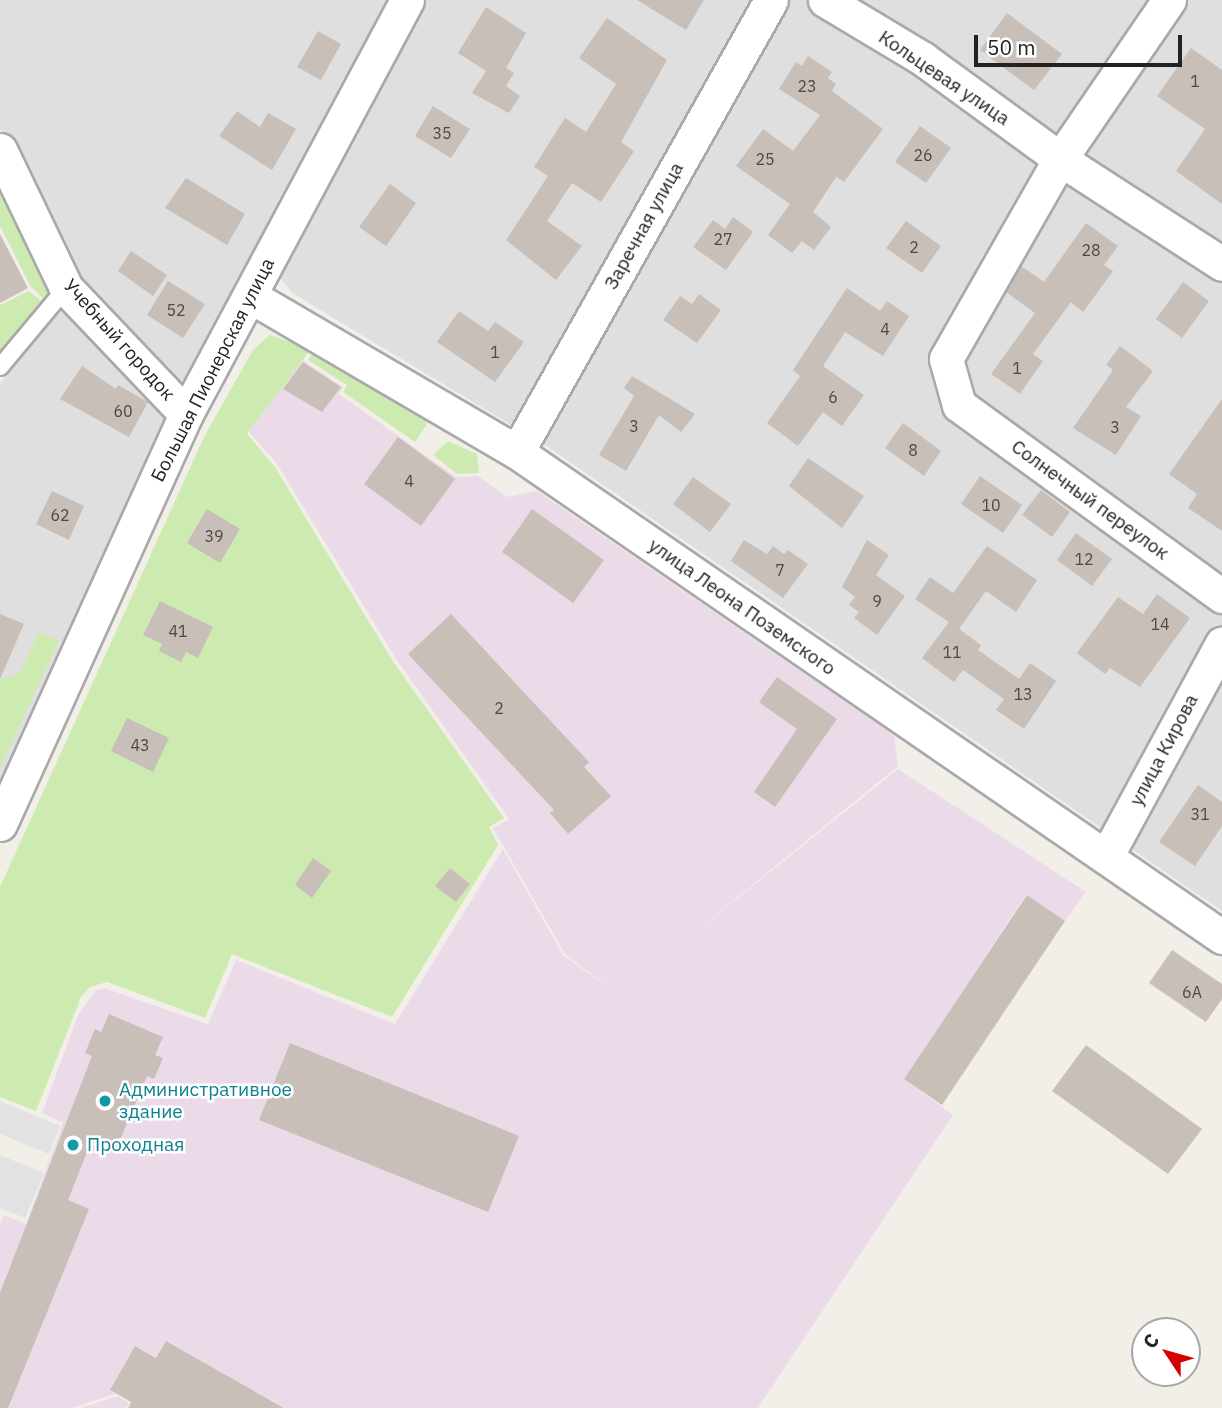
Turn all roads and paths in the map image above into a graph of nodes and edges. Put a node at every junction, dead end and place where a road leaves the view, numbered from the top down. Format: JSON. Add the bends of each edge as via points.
{"nodes":[{"id":1,"x":407,"y":0,"type":"edge"},
{"id":2,"x":771,"y":0,"type":"edge"},
{"id":3,"x":825,"y":0,"type":"edge"},
{"id":4,"x":1170,"y":0,"type":"edge"},
{"id":5,"x":0,"y":150,"type":"edge"},
{"id":6,"x":1060,"y":159,"type":"junction"},
{"id":7,"x":1222,"y":264,"type":"edge"},
{"id":8,"x":66,"y":288,"type":"junction"},
{"id":9,"x":250,"y":296,"type":"junction"},
{"id":10,"x":0,"y":367,"type":"edge"},
{"id":11,"x":186,"y":414,"type":"junction"},
{"id":12,"x":517,"y":452,"type":"junction"},
{"id":13,"x":1222,"y":596,"type":"edge"},
{"id":14,"x":1222,"y":643,"type":"edge"},
{"id":15,"x":0,"y":824,"type":"edge"},
{"id":16,"x":1106,"y":857,"type":"junction"},
{"id":17,"x":1222,"y":937,"type":"edge"}],
"edges":[{"from":1,"to":9,"type":"street","name":"Большая Пионерская улица"},
{"from":2,"to":12,"type":"street","name":"Заречная улица"},
{"from":3,"to":6,"type":"street","name":"Кольцевая улица","via":[[923,59]]},
{"from":4,"to":6,"type":"street"},
{"from":5,"to":8,"type":"street","name":"Учебный городок"},
{"from":6,"to":7,"type":"street","name":"Кольцевая улица"},
{"from":6,"to":13,"type":"street","name":"Солнечный переулок","via":[[946,359],[959,405]]},
{"from":8,"to":10,"type":"lane"},
{"from":8,"to":11,"type":"street","name":"Учебный городок"},
{"from":9,"to":11,"type":"street","name":"Большая Пионерская улица"},
{"from":9,"to":12,"type":"street","name":"улица Леона Поземского"},
{"from":11,"to":15,"type":"street","name":"Большая Пионерская улица"},
{"from":12,"to":16,"type":"street","name":"улица Леона Поземского"},
{"from":14,"to":16,"type":"street","name":"улица Кирова"},
{"from":16,"to":17,"type":"street","name":"улица Леона Поземского"}]}
